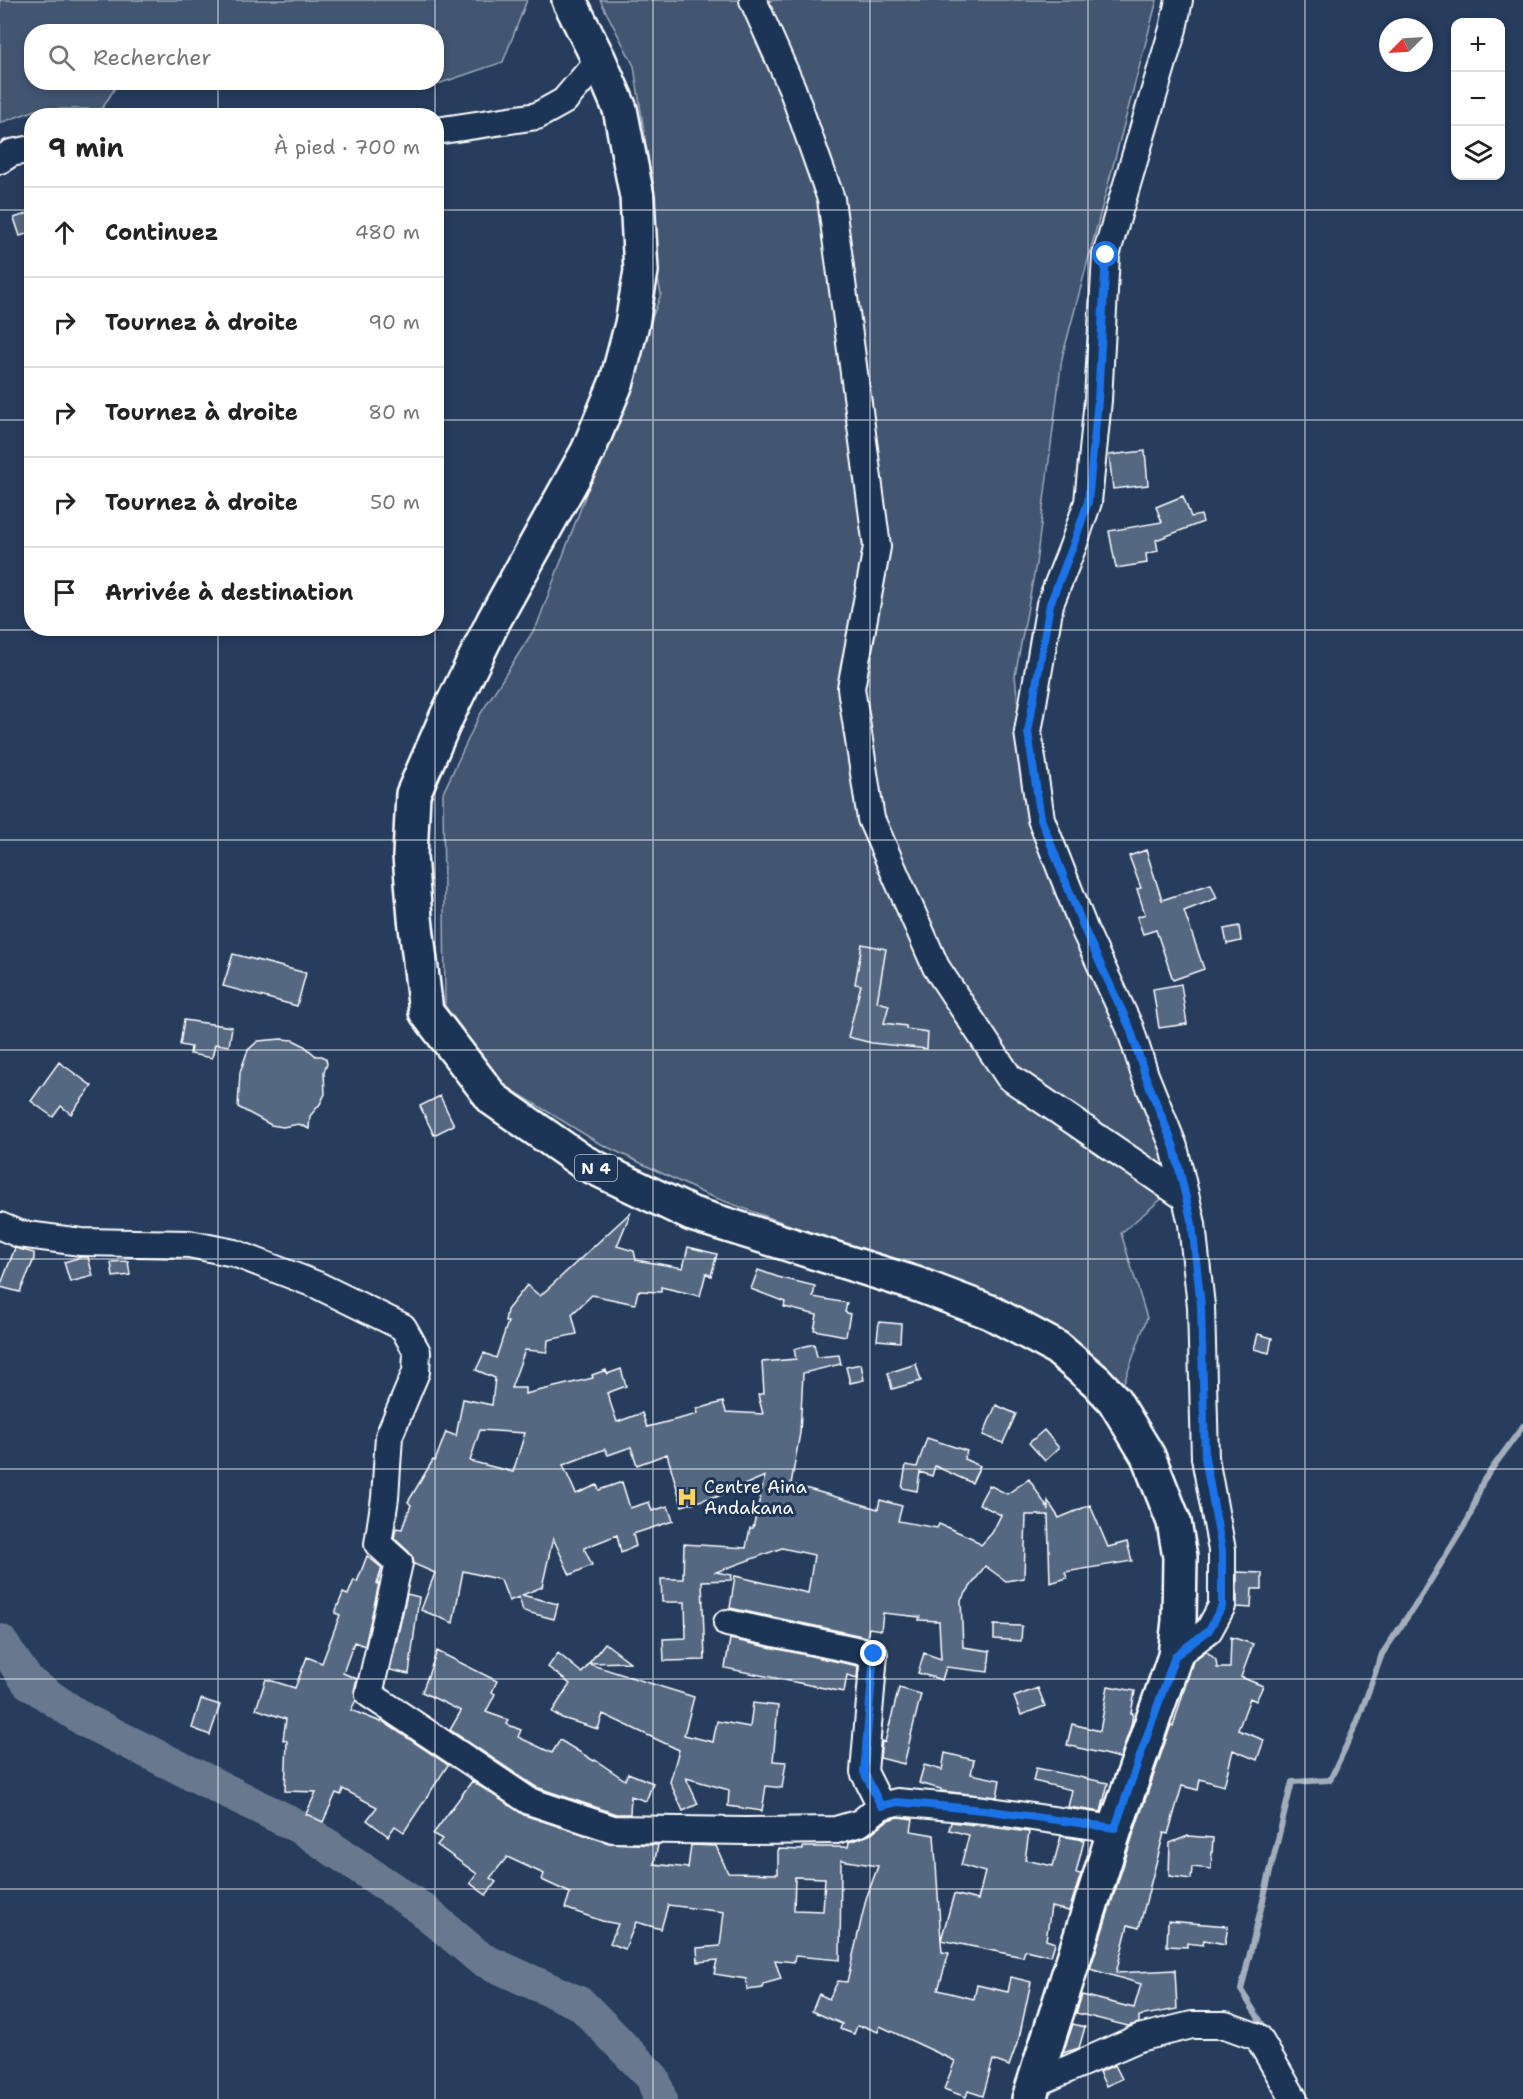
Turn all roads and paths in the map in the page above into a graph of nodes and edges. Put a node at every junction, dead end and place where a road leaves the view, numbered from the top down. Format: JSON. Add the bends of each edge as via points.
{"nodes":[{"id":1,"x":569,"y":0,"type":"edge"},
{"id":2,"x":753,"y":0,"type":"edge"},
{"id":3,"x":1179,"y":0,"type":"edge"},
{"id":4,"x":599,"y":60,"type":"junction"},
{"id":5,"x":444,"y":130,"type":"edge"},
{"id":6,"x":24,"y":151,"type":"edge"},
{"id":7,"x":0,"y":160,"type":"edge"},
{"id":8,"x":1186,"y":1198,"type":"junction"},
{"id":9,"x":0,"y":1226,"type":"edge"},
{"id":10,"x":728,"y":1623,"type":"dead end"},
{"id":11,"x":1175,"y":1656,"type":"junction"},
{"id":12,"x":881,"y":1806,"type":"junction"},
{"id":13,"x":1115,"y":1828,"type":"junction"},
{"id":14,"x":1031,"y":2091,"type":"edge"},
{"id":15,"x":1294,"y":2099,"type":"edge"}],
"edges":[{"from":1,"to":4,"type":"main road","number":"N 4"},
{"from":2,"to":8,"type":"street","via":[[792,88],[831,199],[877,547],[851,688],[871,819],[936,967],[1009,1077]]},
{"from":3,"to":8,"type":"street","via":[[1106,255],[1088,502],[1050,604],[1028,732],[1041,819],[1085,931],[1130,1028],[1174,1147]]},
{"from":4,"to":5,"type":"street","via":[[564,100],[537,116]]},
{"from":4,"to":11,"type":"main road","number":"N 4","via":[[620,109],[637,197],[641,271],[632,324],[617,381],[588,451],[494,620],[413,794],[410,856],[426,1012],[492,1099],[583,1162],[692,1214],[919,1285],[990,1312],[1057,1348],[1096,1381],[1114,1400],[1148,1456],[1174,1522],[1180,1557]]},
{"from":6,"to":7,"type":"street"},
{"from":8,"to":11,"type":"street","via":[[1201,1306],[1205,1458],[1222,1550],[1222,1606],[1209,1630]]},
{"from":9,"to":12,"type":"street","via":[[19,1234],[81,1242],[189,1244],[234,1253],[317,1286],[403,1327],[417,1352],[416,1372],[389,1436],[378,1544],[399,1563],[369,1694],[529,1801],[613,1829],[734,1831],[836,1830],[861,1823]]},
{"from":10,"to":12,"type":"street","via":[[874,1654],[864,1772]]},
{"from":11,"to":13,"type":"main road","number":"N 4"},
{"from":12,"to":13,"type":"street","via":[[897,1802],[962,1808]]},
{"from":13,"to":14,"type":"main road","number":"N 4"},
{"from":14,"to":15,"type":"street","via":[[1138,2038],[1192,2025],[1225,2025],[1258,2037]]}]}
